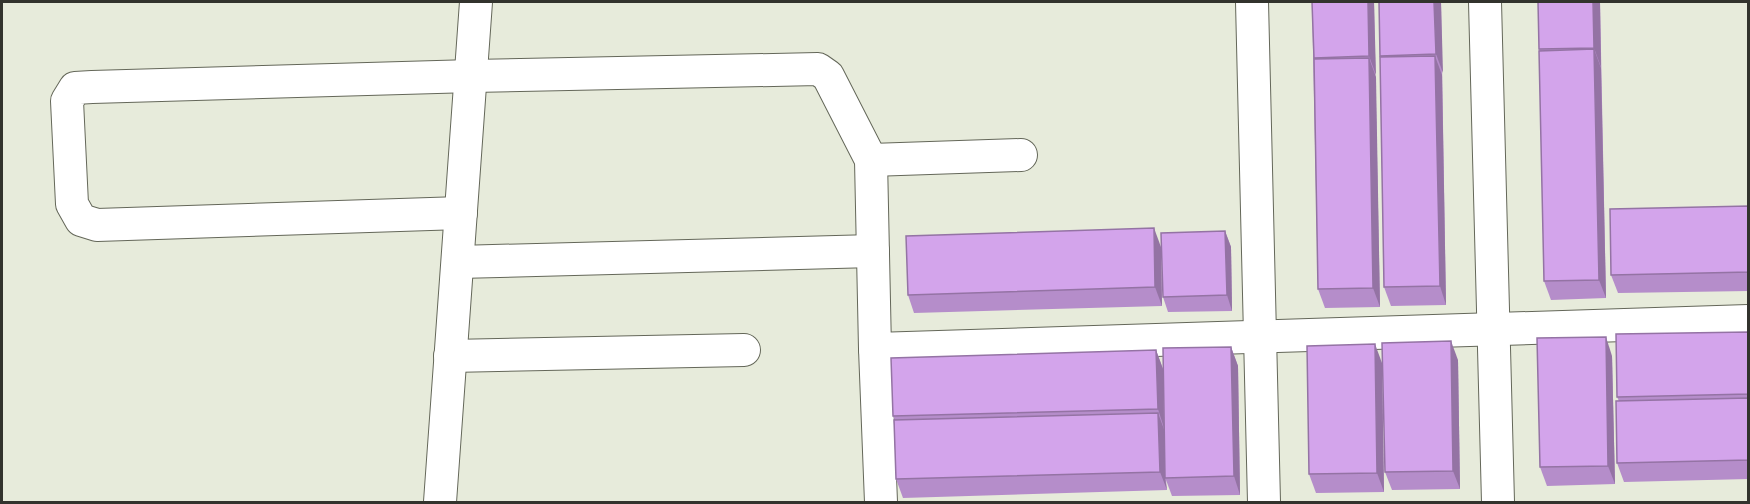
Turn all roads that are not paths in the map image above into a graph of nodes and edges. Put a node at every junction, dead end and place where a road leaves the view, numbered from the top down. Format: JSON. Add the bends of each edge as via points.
{"nodes":[{"id":1,"x":476,"y":2,"type":"edge"},
{"id":2,"x":1252,"y":2,"type":"edge"},
{"id":3,"x":1485,"y":2,"type":"edge"},
{"id":4,"x":472,"y":76,"type":"junction"},
{"id":5,"x":1021,"y":155,"type":"dead end"},
{"id":6,"x":871,"y":160,"type":"junction"},
{"id":7,"x":461,"y":213,"type":"junction"},
{"id":8,"x":873,"y":251,"type":"junction"},
{"id":9,"x":458,"y":262,"type":"junction"},
{"id":10,"x":1749,"y":321,"type":"edge"},
{"id":11,"x":1493,"y":330,"type":"junction"},
{"id":12,"x":1260,"y":338,"type":"junction"},
{"id":13,"x":875,"y":349,"type":"junction"},
{"id":14,"x":744,"y":350,"type":"dead end"},
{"id":15,"x":450,"y":356,"type":"junction"},
{"id":16,"x":440,"y":502,"type":"edge"},
{"id":17,"x":881,"y":502,"type":"edge"},
{"id":18,"x":1264,"y":502,"type":"edge"},
{"id":19,"x":1498,"y":502,"type":"edge"}],
"edges":[{"from":1,"to":4,"type":"street"},
{"from":2,"to":12,"type":"street"},
{"from":3,"to":11,"type":"street"},
{"from":4,"to":6,"type":"street","via":[[818,69],[828,76]]},
{"from":4,"to":7,"type":"street"},
{"from":4,"to":7,"type":"street","via":[[75,88],[67,100],[72,204],[81,220],[97,225]]},
{"from":5,"to":6,"type":"street"},
{"from":6,"to":8,"type":"street"},
{"from":7,"to":9,"type":"street"},
{"from":8,"to":9,"type":"street"},
{"from":8,"to":13,"type":"street"},
{"from":9,"to":15,"type":"street"},
{"from":10,"to":11,"type":"street"},
{"from":11,"to":12,"type":"street"},
{"from":11,"to":19,"type":"street"},
{"from":12,"to":13,"type":"street"},
{"from":12,"to":18,"type":"street"},
{"from":13,"to":17,"type":"street"},
{"from":14,"to":15,"type":"street"},
{"from":15,"to":16,"type":"street"}]}
